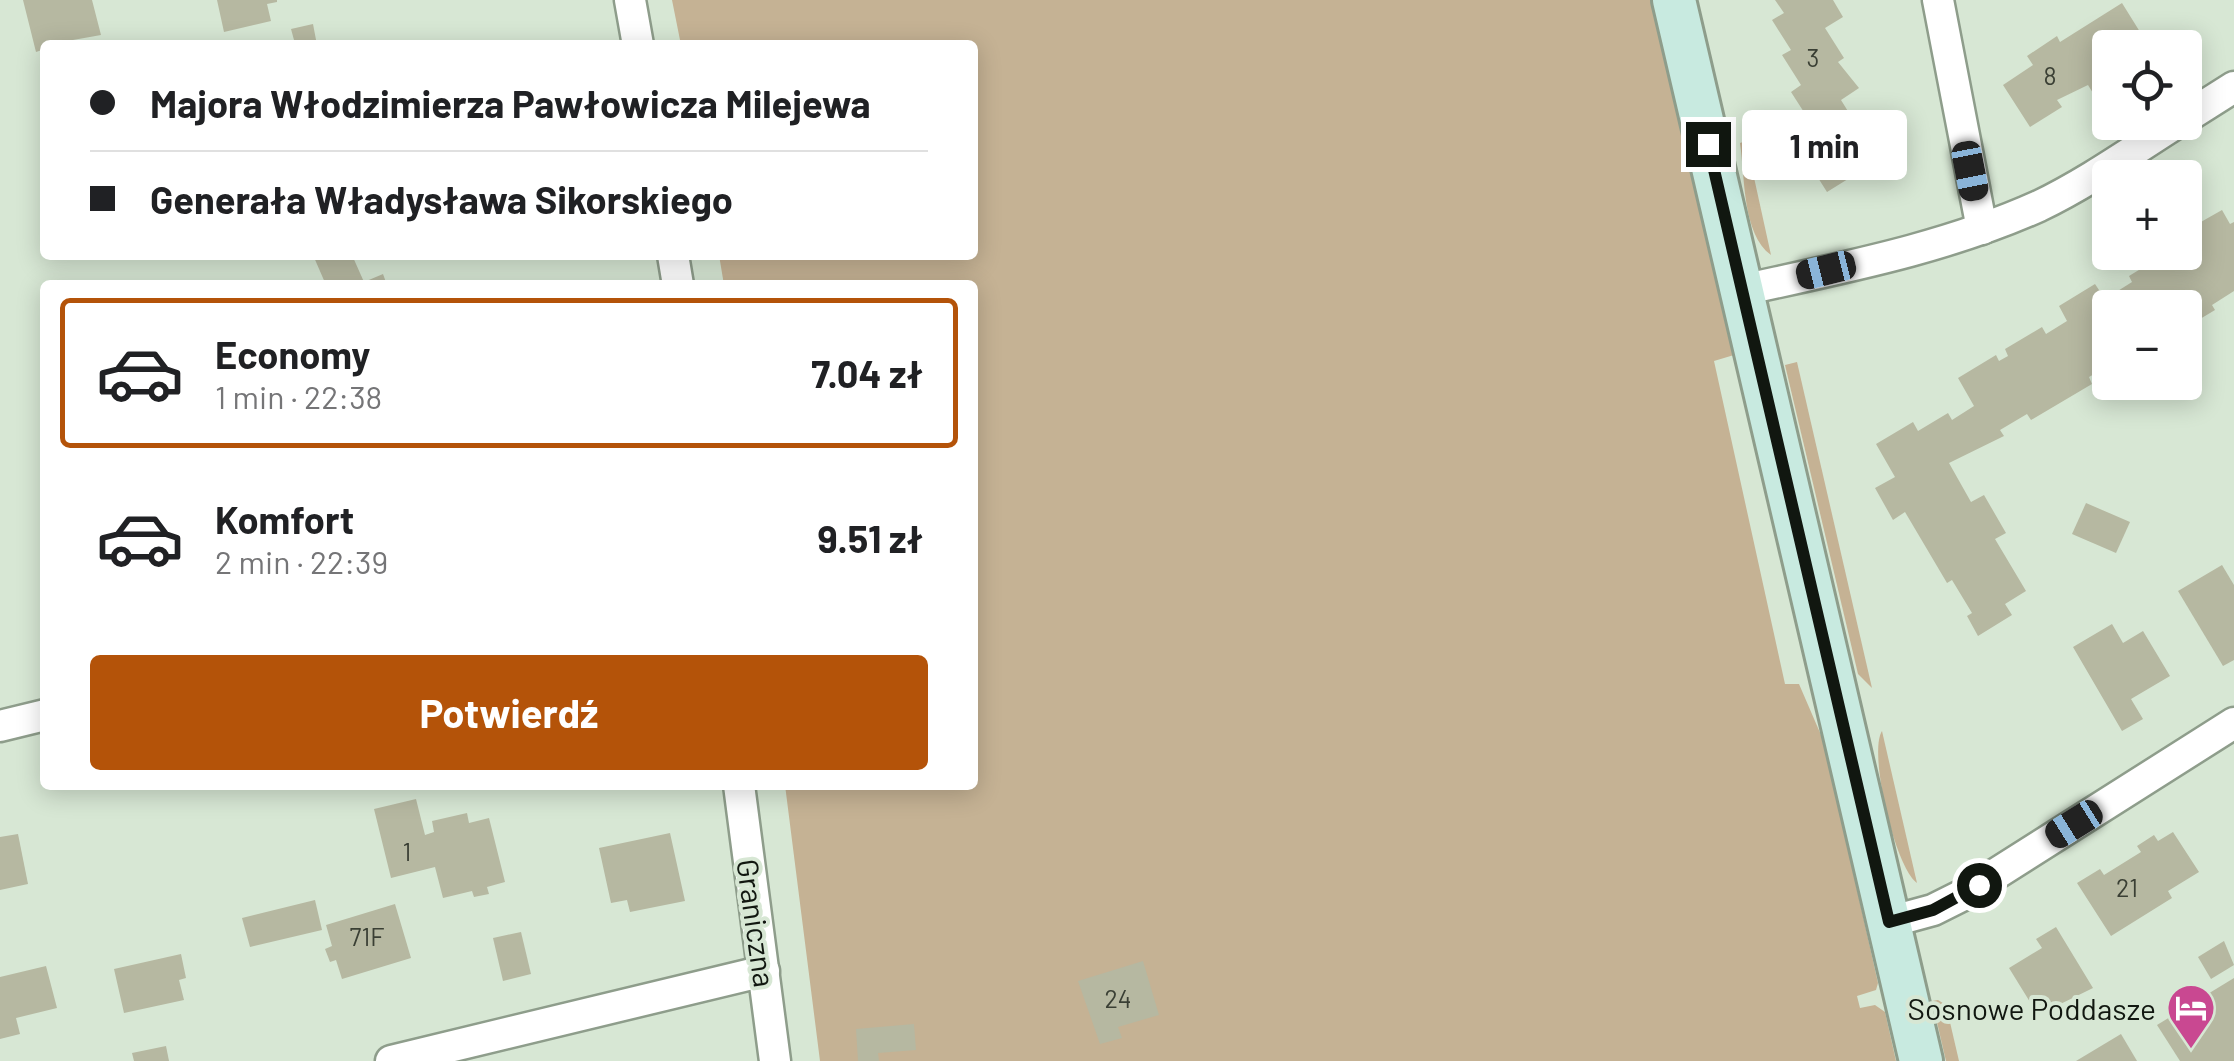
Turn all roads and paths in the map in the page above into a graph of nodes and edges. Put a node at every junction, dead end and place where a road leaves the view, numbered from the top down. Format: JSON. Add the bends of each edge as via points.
{"nodes":[{"id":1,"x":630,"y":0,"type":"edge"},
{"id":2,"x":1674,"y":0,"type":"edge"},
{"id":3,"x":1938,"y":0,"type":"edge"},
{"id":4,"x":637,"y":40,"type":"edge"},
{"id":5,"x":2234,"y":87,"type":"edge"},
{"id":6,"x":2202,"y":107,"type":"edge"},
{"id":7,"x":2149,"y":140,"type":"edge"},
{"id":8,"x":1982,"y":228,"type":"junction"},
{"id":9,"x":1742,"y":290,"type":"junction"},
{"id":10,"x":40,"y":715,"type":"edge"},
{"id":11,"x":2234,"y":723,"type":"edge"},
{"id":12,"x":0,"y":726,"type":"edge"},
{"id":13,"x":740,"y":790,"type":"edge"},
{"id":14,"x":1889,"y":922,"type":"junction"},
{"id":15,"x":764,"y":971,"type":"junction"},
{"id":16,"x":391,"y":1061,"type":"edge"},
{"id":17,"x":776,"y":1061,"type":"edge"},
{"id":18,"x":1921,"y":1061,"type":"edge"}],
"edges":[{"from":1,"to":4,"type":"street"},
{"from":2,"to":9,"type":"street"},
{"from":3,"to":8,"type":"street"},
{"from":5,"to":6,"type":"street"},
{"from":7,"to":8,"type":"street","via":[[2055,198]]},
{"from":8,"to":9,"type":"street"},
{"from":9,"to":14,"type":"street"},
{"from":10,"to":12,"type":"street"},
{"from":11,"to":14,"type":"street","via":[[1961,896]]},
{"from":13,"to":15,"type":"street","name":"Graniczna"},
{"from":14,"to":18,"type":"street"},
{"from":15,"to":16,"type":"street"},
{"from":15,"to":17,"type":"street","name":"Graniczna"}]}
